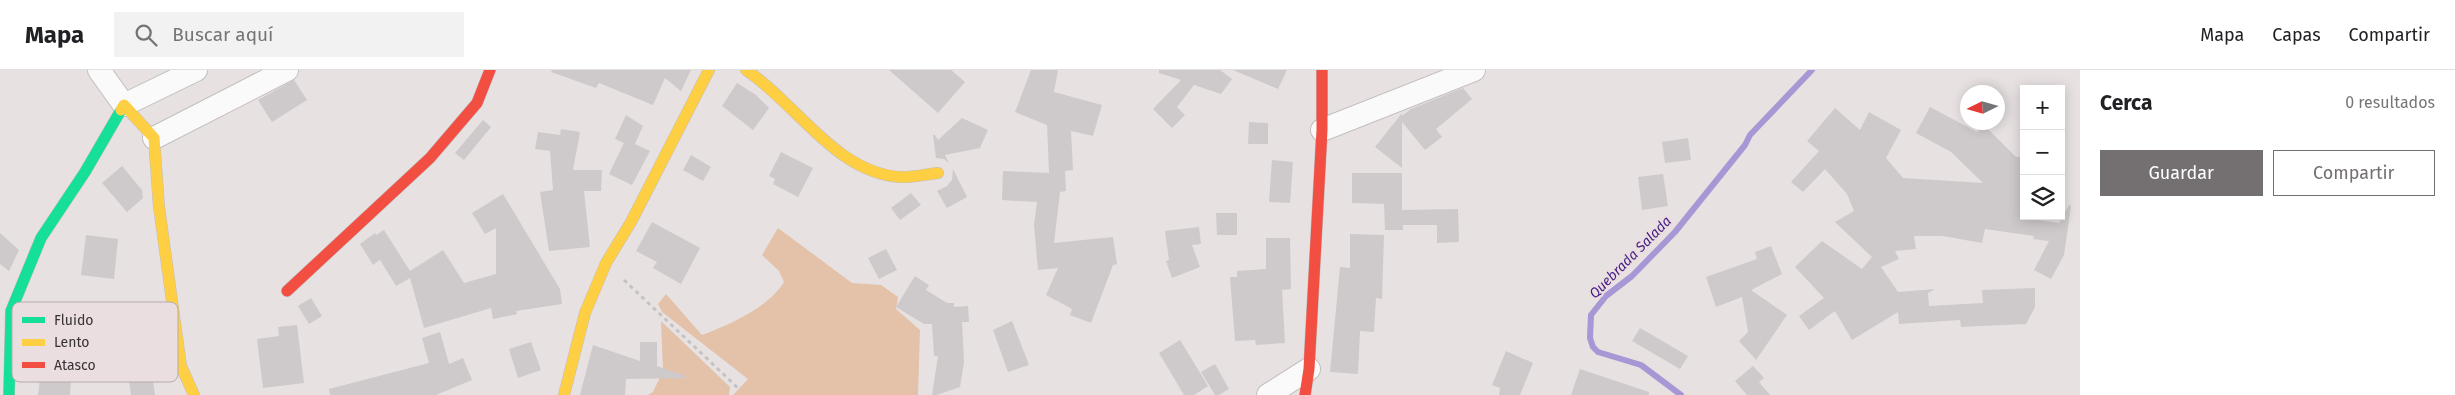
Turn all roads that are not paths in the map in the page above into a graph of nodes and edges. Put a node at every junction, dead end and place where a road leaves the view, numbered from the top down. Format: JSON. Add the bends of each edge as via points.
{"nodes":[{"id":1,"x":99,"y":70,"type":"edge"},
{"id":2,"x":196,"y":70,"type":"edge"},
{"id":3,"x":287,"y":70,"type":"edge"},
{"id":4,"x":490,"y":70,"type":"edge"},
{"id":5,"x":709,"y":70,"type":"edge"},
{"id":6,"x":746,"y":70,"type":"edge"},
{"id":7,"x":1322,"y":70,"type":"edge"},
{"id":8,"x":1474,"y":70,"type":"edge"},
{"id":9,"x":124,"y":105,"type":"junction"},
{"id":10,"x":1322,"y":130,"type":"junction"},
{"id":11,"x":154,"y":138,"type":"junction"},
{"id":12,"x":938,"y":174,"type":"dead end"},
{"id":13,"x":287,"y":291,"type":"dead end"},
{"id":14,"x":15,"y":302,"type":"edge"},
{"id":15,"x":172,"y":302,"type":"edge"},
{"id":16,"x":12,"y":309,"type":"edge"},
{"id":17,"x":178,"y":351,"type":"edge"},
{"id":18,"x":1309,"y":369,"type":"junction"},
{"id":19,"x":6,"y":382,"type":"edge"},
{"id":20,"x":194,"y":395,"type":"edge"},
{"id":21,"x":564,"y":395,"type":"edge"},
{"id":22,"x":1268,"y":395,"type":"edge"},
{"id":23,"x":1304,"y":395,"type":"edge"}],
"edges":[{"from":1,"to":9,"type":"street"},
{"from":2,"to":9,"type":"street"},
{"from":3,"to":11,"type":"street"},
{"from":4,"to":13,"type":"street","via":[[477,103],[430,158]]},
{"from":5,"to":21,"type":"street","via":[[631,222],[606,263],[585,313]]},
{"from":6,"to":12,"type":"street","via":[[766,83],[846,160],[872,171],[900,177]]},
{"from":7,"to":10,"type":"street"},
{"from":8,"to":10,"type":"street"},
{"from":9,"to":11,"type":"street"},
{"from":9,"to":14,"type":"street","via":[[41,238]]},
{"from":10,"to":18,"type":"street"},
{"from":11,"to":15,"type":"street"},
{"from":16,"to":19,"type":"street"},
{"from":17,"to":20,"type":"street","via":[[180,366]]},
{"from":18,"to":22,"type":"street"},
{"from":18,"to":23,"type":"street"}]}
